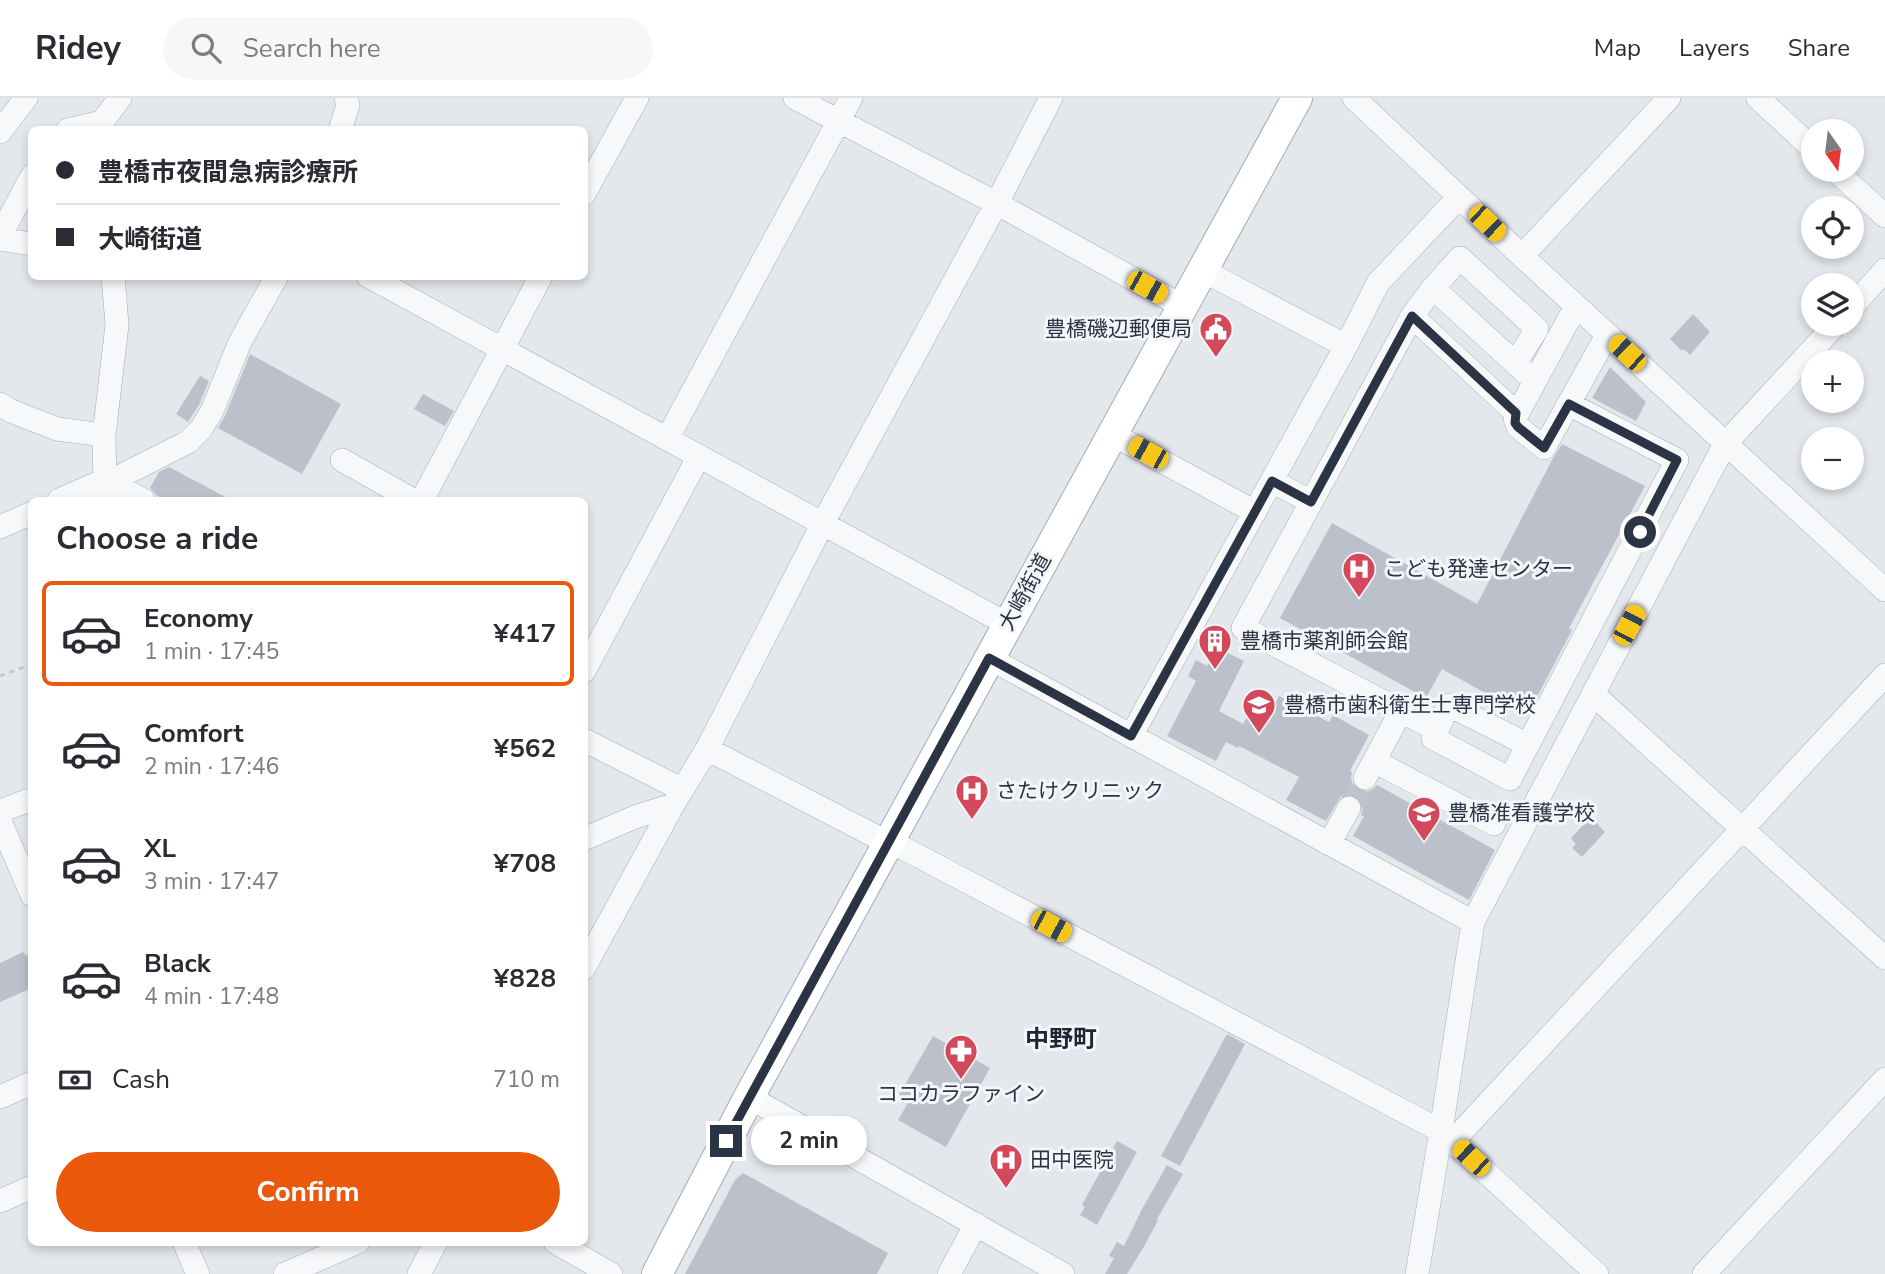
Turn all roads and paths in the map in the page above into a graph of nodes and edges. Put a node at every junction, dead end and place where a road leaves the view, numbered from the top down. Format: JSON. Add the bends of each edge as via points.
{"nodes":[{"id":1,"x":26,"y":98,"type":"edge"},
{"id":2,"x":120,"y":98,"type":"edge"},
{"id":3,"x":346,"y":98,"type":"edge"},
{"id":4,"x":637,"y":98,"type":"edge"},
{"id":5,"x":794,"y":98,"type":"edge"},
{"id":6,"x":851,"y":98,"type":"edge"},
{"id":7,"x":1051,"y":98,"type":"edge"},
{"id":8,"x":1297,"y":98,"type":"edge"},
{"id":9,"x":1354,"y":98,"type":"edge"},
{"id":10,"x":1669,"y":98,"type":"edge"},
{"id":11,"x":1758,"y":98,"type":"edge"},
{"id":12,"x":838,"y":122,"type":"junction"},
{"id":13,"x":102,"y":126,"type":"edge"},
{"id":14,"x":341,"y":126,"type":"edge"},
{"id":15,"x":0,"y":132,"type":"edge"},
{"id":16,"x":1801,"y":138,"type":"edge"},
{"id":17,"x":1848,"y":182,"type":"edge"},
{"id":18,"x":28,"y":184,"type":"edge"},
{"id":19,"x":588,"y":187,"type":"edge"},
{"id":20,"x":1459,"y":197,"type":"junction"},
{"id":21,"x":996,"y":203,"type":"junction"},
{"id":22,"x":1885,"y":216,"type":"edge"},
{"id":23,"x":0,"y":238,"type":"edge"},
{"id":24,"x":28,"y":243,"type":"edge"},
{"id":25,"x":1522,"y":256,"type":"junction"},
{"id":26,"x":1202,"y":270,"type":"junction"},
{"id":27,"x":1885,"y":270,"type":"edge"},
{"id":28,"x":113,"y":280,"type":"edge"},
{"id":29,"x":275,"y":280,"type":"edge"},
{"id":30,"x":375,"y":280,"type":"edge"},
{"id":31,"x":539,"y":280,"type":"edge"},
{"id":32,"x":1433,"y":288,"type":"junction"},
{"id":33,"x":1864,"y":294,"type":"edge"},
{"id":34,"x":1182,"y":306,"type":"junction"},
{"id":35,"x":1576,"y":306,"type":"junction"},
{"id":36,"x":1412,"y":316,"type":"junction"},
{"id":37,"x":1608,"y":335,"type":"junction"},
{"id":38,"x":1825,"y":336,"type":"edge"},
{"id":39,"x":1346,"y":346,"type":"junction"},
{"id":40,"x":503,"y":349,"type":"junction"},
{"id":41,"x":1515,"y":363,"type":"junction"},
{"id":42,"x":1534,"y":381,"type":"junction"},
{"id":43,"x":0,"y":404,"type":"edge"},
{"id":44,"x":1569,"y":404,"type":"junction"},
{"id":45,"x":1516,"y":413,"type":"junction"},
{"id":46,"x":1112,"y":433,"type":"junction"},
{"id":47,"x":104,"y":435,"type":"junction"},
{"id":48,"x":667,"y":439,"type":"junction"},
{"id":49,"x":1725,"y":444,"type":"junction"},
{"id":50,"x":699,"y":456,"type":"junction"},
{"id":51,"x":342,"y":460,"type":"dead end"},
{"id":52,"x":1272,"y":481,"type":"junction"},
{"id":53,"x":108,"y":487,"type":"edge"},
{"id":54,"x":70,"y":497,"type":"edge"},
{"id":55,"x":135,"y":497,"type":"edge"},
{"id":56,"x":408,"y":497,"type":"edge"},
{"id":57,"x":424,"y":497,"type":"edge"},
{"id":58,"x":1311,"y":502,"type":"junction"},
{"id":59,"x":1255,"y":512,"type":"junction"},
{"id":60,"x":28,"y":515,"type":"edge"},
{"id":61,"x":823,"y":523,"type":"junction"},
{"id":62,"x":0,"y":527,"type":"edge"},
{"id":63,"x":1885,"y":590,"type":"edge"},
{"id":64,"x":1007,"y":624,"type":"junction"},
{"id":65,"x":989,"y":658,"type":"junction"},
{"id":66,"x":588,"y":664,"type":"edge"},
{"id":67,"x":28,"y":666,"type":"edge"},
{"id":68,"x":1885,"y":675,"type":"edge"},
{"id":69,"x":0,"y":676,"type":"edge"},
{"id":70,"x":1593,"y":694,"type":"junction"},
{"id":71,"x":1401,"y":711,"type":"junction"},
{"id":72,"x":1437,"y":730,"type":"junction"},
{"id":73,"x":1131,"y":736,"type":"junction"},
{"id":74,"x":588,"y":742,"type":"edge"},
{"id":75,"x":1528,"y":745,"type":"junction"},
{"id":76,"x":707,"y":749,"type":"junction"},
{"id":77,"x":677,"y":797,"type":"junction"},
{"id":78,"x":28,"y":800,"type":"edge"},
{"id":79,"x":1349,"y":807,"type":"tunnel mouth"},
{"id":80,"x":0,"y":811,"type":"edge"},
{"id":81,"x":0,"y":821,"type":"edge"},
{"id":82,"x":1494,"y":824,"type":"dead end"},
{"id":83,"x":1743,"y":829,"type":"junction"},
{"id":84,"x":588,"y":837,"type":"edge"},
{"id":85,"x":889,"y":842,"type":"junction"},
{"id":86,"x":1329,"y":844,"type":"junction"},
{"id":87,"x":28,"y":886,"type":"edge"},
{"id":88,"x":1473,"y":922,"type":"junction"},
{"id":89,"x":1885,"y":958,"type":"edge"},
{"id":90,"x":588,"y":961,"type":"edge"},
{"id":91,"x":1885,"y":1079,"type":"edge"},
{"id":92,"x":28,"y":1085,"type":"edge"},
{"id":93,"x":0,"y":1097,"type":"edge"},
{"id":94,"x":749,"y":1097,"type":"junction"},
{"id":95,"x":1447,"y":1136,"type":"junction"},
{"id":96,"x":28,"y":1188,"type":"edge"},
{"id":97,"x":0,"y":1201,"type":"edge"},
{"id":98,"x":976,"y":1224,"type":"junction"},
{"id":99,"x":186,"y":1246,"type":"edge"},
{"id":100,"x":349,"y":1246,"type":"edge"},
{"id":101,"x":434,"y":1246,"type":"edge"},
{"id":102,"x":562,"y":1246,"type":"edge"},
{"id":103,"x":198,"y":1274,"type":"edge"},
{"id":104,"x":285,"y":1274,"type":"edge"},
{"id":105,"x":419,"y":1274,"type":"edge"},
{"id":106,"x":611,"y":1274,"type":"edge"},
{"id":107,"x":657,"y":1274,"type":"edge"},
{"id":108,"x":949,"y":1274,"type":"edge"},
{"id":109,"x":1062,"y":1274,"type":"edge"},
{"id":110,"x":1417,"y":1274,"type":"edge"},
{"id":111,"x":1597,"y":1274,"type":"edge"},
{"id":112,"x":1704,"y":1274,"type":"edge"}],
"edges":[{"from":1,"to":15,"type":"street"},
{"from":2,"to":13,"type":"street"},
{"from":3,"to":14,"type":"street"},
{"from":4,"to":19,"type":"street"},
{"from":5,"to":12,"type":"street"},
{"from":6,"to":12,"type":"street"},
{"from":7,"to":21,"type":"street"},
{"from":8,"to":26,"type":"main road","name":"大崎街道"},
{"from":9,"to":20,"type":"street"},
{"from":10,"to":25,"type":"street"},
{"from":11,"to":16,"type":"street"},
{"from":12,"to":21,"type":"street"},
{"from":12,"to":48,"type":"street"},
{"from":17,"to":22,"type":"street"},
{"from":18,"to":23,"type":"street"},
{"from":20,"to":25,"type":"street"},
{"from":20,"to":39,"type":"street","via":[[1378,283]]},
{"from":21,"to":34,"type":"street"},
{"from":21,"to":61,"type":"street"},
{"from":23,"to":24,"type":"street"},
{"from":25,"to":35,"type":"street"},
{"from":26,"to":34,"type":"main road","name":"大崎街道"},
{"from":26,"to":39,"type":"street"},
{"from":27,"to":33,"type":"street"},
{"from":28,"to":47,"type":"street","via":[[117,325]]},
{"from":29,"to":53,"type":"street","via":[[240,342],[201,429],[188,442]]},
{"from":30,"to":40,"type":"street"},
{"from":31,"to":40,"type":"street"},
{"from":32,"to":36,"type":"street"},
{"from":32,"to":41,"type":"street"},
{"from":32,"to":41,"type":"street","via":[[1460,258],[1537,329]]},
{"from":34,"to":46,"type":"main road","name":"大崎街道"},
{"from":35,"to":37,"type":"street"},
{"from":35,"to":42,"type":"street"},
{"from":36,"to":45,"type":"street"},
{"from":36,"to":58,"type":"street"},
{"from":37,"to":44,"type":"street"},
{"from":37,"to":49,"type":"street"},
{"from":38,"to":49,"type":"street"},
{"from":39,"to":52,"type":"street"},
{"from":40,"to":48,"type":"street"},
{"from":40,"to":57,"type":"street"},
{"from":41,"to":42,"type":"street"},
{"from":42,"to":45,"type":"street"},
{"from":43,"to":47,"type":"street","via":[[57,429]]},
{"from":44,"to":45,"type":"street","via":[[1544,448],[1518,427]]},
{"from":44,"to":75,"type":"street","via":[[1677,460]]},
{"from":46,"to":59,"type":"street"},
{"from":46,"to":64,"type":"main road","name":"大崎街道"},
{"from":47,"to":53,"type":"street"},
{"from":48,"to":50,"type":"street"},
{"from":49,"to":63,"type":"street"},
{"from":49,"to":70,"type":"street"},
{"from":50,"to":61,"type":"street"},
{"from":50,"to":66,"type":"street"},
{"from":51,"to":56,"type":"street"},
{"from":52,"to":58,"type":"street"},
{"from":52,"to":59,"type":"street"},
{"from":53,"to":54,"type":"street"},
{"from":53,"to":55,"type":"street"},
{"from":58,"to":71,"type":"street","via":[[1243,628]]},
{"from":59,"to":73,"type":"street"},
{"from":60,"to":62,"type":"street"},
{"from":61,"to":64,"type":"street"},
{"from":61,"to":76,"type":"street"},
{"from":64,"to":65,"type":"main road","name":"大崎街道"},
{"from":65,"to":73,"type":"street"},
{"from":65,"to":85,"type":"main road","name":"大崎街道"},
{"from":67,"to":69,"type":"path"},
{"from":68,"to":83,"type":"street"},
{"from":70,"to":83,"type":"street"},
{"from":70,"to":88,"type":"street"},
{"from":71,"to":72,"type":"street"},
{"from":71,"to":82,"type":"street","via":[[1369,770]]},
{"from":72,"to":75,"type":"street","via":[[1449,705]]},
{"from":72,"to":75,"type":"street","via":[[1433,738],[1510,779]]},
{"from":73,"to":86,"type":"street"},
{"from":74,"to":77,"type":"street"},
{"from":76,"to":77,"type":"street"},
{"from":76,"to":85,"type":"street"},
{"from":77,"to":84,"type":"street"},
{"from":77,"to":90,"type":"street"},
{"from":78,"to":80,"type":"street"},
{"from":79,"to":86,"type":"street"},
{"from":81,"to":87,"type":"street"},
{"from":83,"to":89,"type":"street"},
{"from":83,"to":95,"type":"street"},
{"from":85,"to":94,"type":"main road","name":"大崎街道"},
{"from":85,"to":95,"type":"street"},
{"from":86,"to":88,"type":"street"},
{"from":88,"to":95,"type":"street"},
{"from":91,"to":112,"type":"street"},
{"from":92,"to":93,"type":"street"},
{"from":94,"to":98,"type":"street"},
{"from":94,"to":107,"type":"main road","name":"大崎街道"},
{"from":95,"to":110,"type":"street"},
{"from":95,"to":111,"type":"street"},
{"from":96,"to":97,"type":"street"},
{"from":98,"to":108,"type":"street"},
{"from":98,"to":109,"type":"street"},
{"from":99,"to":103,"type":"street"},
{"from":100,"to":104,"type":"street"},
{"from":101,"to":105,"type":"street"},
{"from":102,"to":106,"type":"street"}]}
